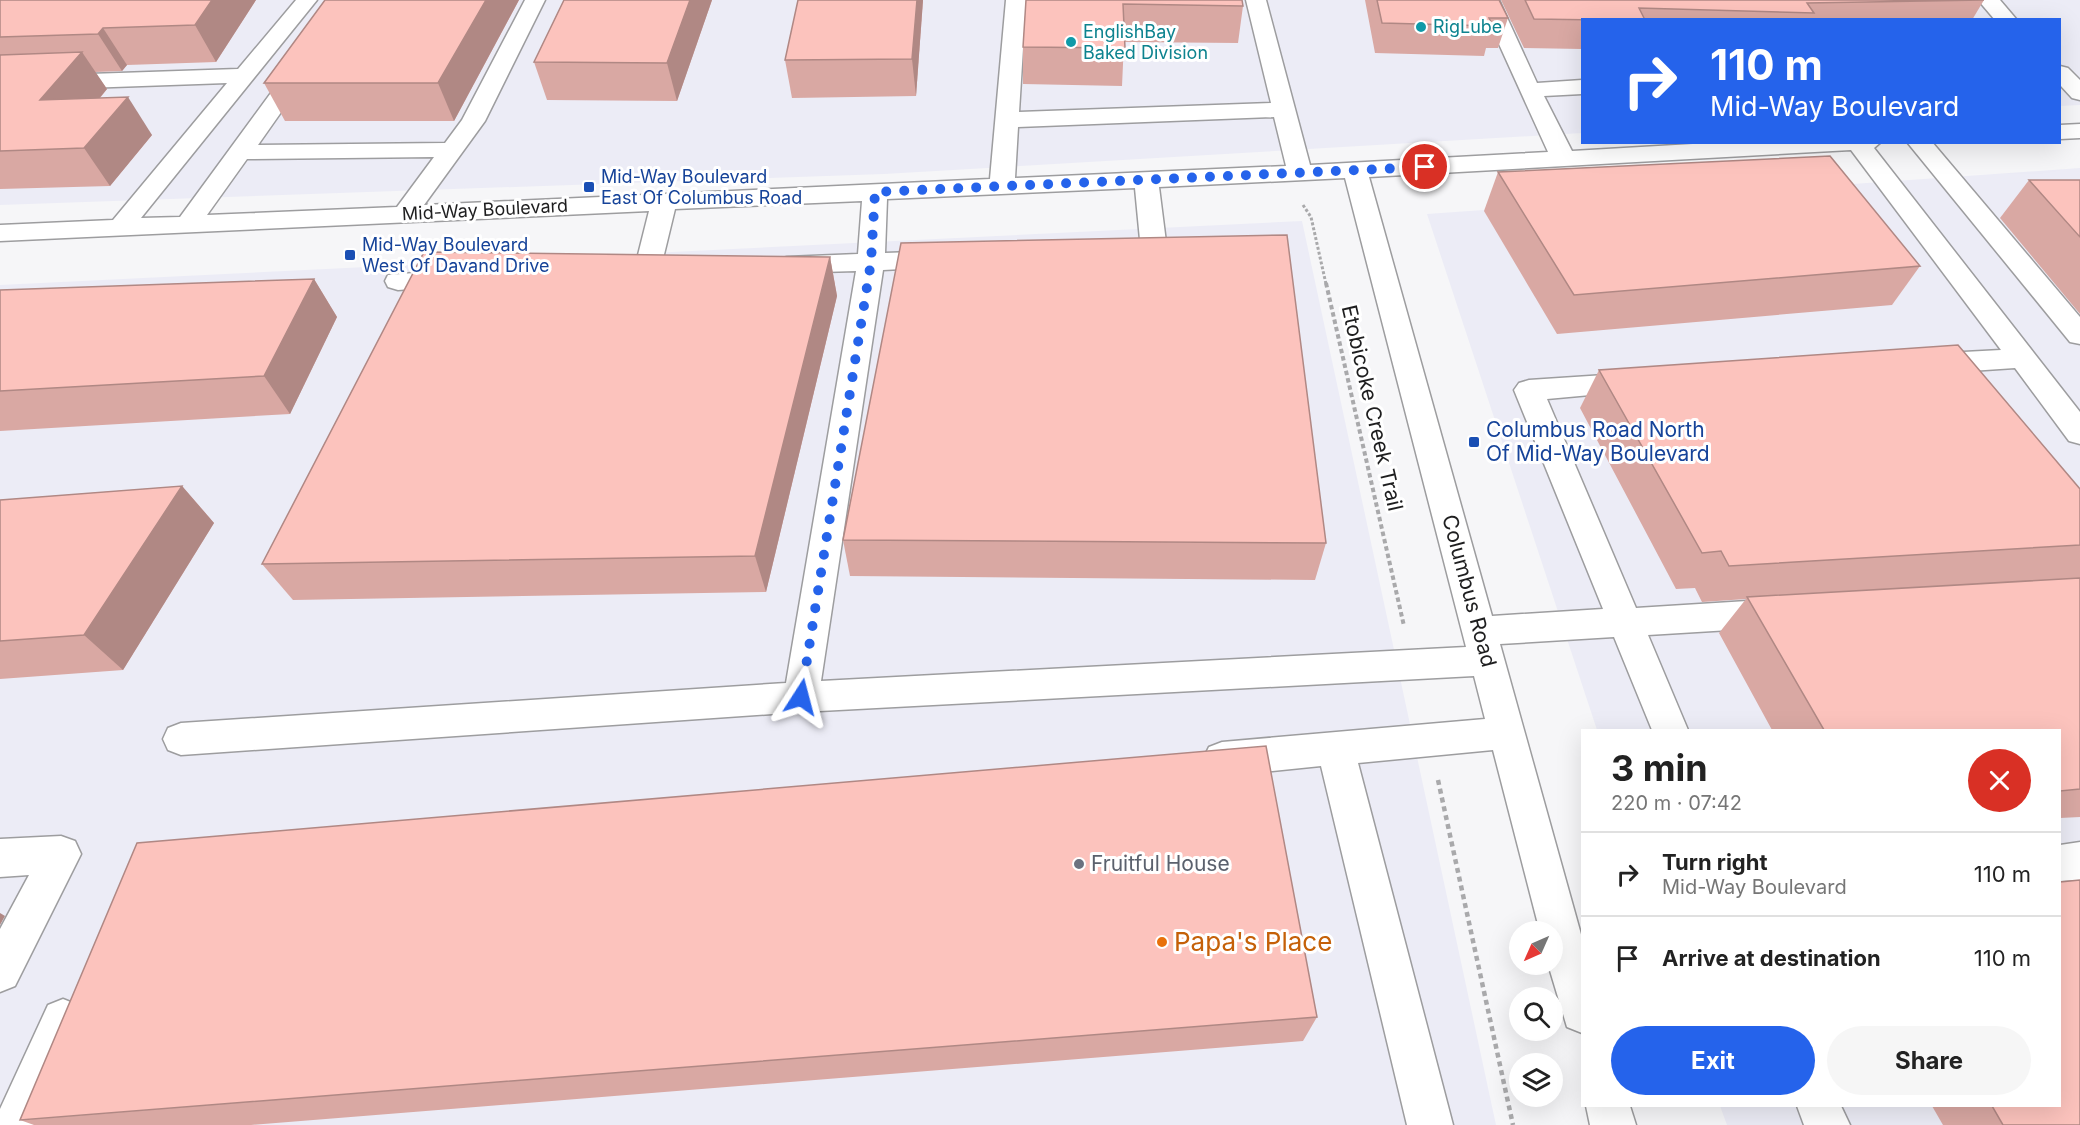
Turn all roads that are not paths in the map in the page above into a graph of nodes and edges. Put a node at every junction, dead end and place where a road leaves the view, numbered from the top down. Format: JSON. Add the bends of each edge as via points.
{"nodes":[{"id":1,"x":307,"y":0,"type":"edge"},
{"id":2,"x":350,"y":0,"type":"edge"},
{"id":3,"x":535,"y":0,"type":"edge"},
{"id":4,"x":1016,"y":0,"type":"edge"},
{"id":5,"x":1256,"y":0,"type":"edge"},
{"id":6,"x":1489,"y":0,"type":"edge"},
{"id":7,"x":1988,"y":0,"type":"edge"},
{"id":8,"x":2005,"y":18,"type":"edge"},
{"id":9,"x":2061,"y":74,"type":"edge"},
{"id":10,"x":244,"y":76,"type":"junction"},
{"id":11,"x":0,"y":84,"type":"edge"},
{"id":12,"x":1581,"y":87,"type":"edge"},
{"id":13,"x":1529,"y":90,"type":"junction"},
{"id":14,"x":2080,"y":93,"type":"edge"},
{"id":15,"x":1282,"y":110,"type":"junction"},
{"id":16,"x":1006,"y":120,"type":"junction"},
{"id":17,"x":2080,"y":131,"type":"edge"},
{"id":18,"x":2061,"y":132,"type":"edge"},
{"id":19,"x":1816,"y":144,"type":"edge"},
{"id":20,"x":1859,"y":144,"type":"edge"},
{"id":21,"x":1921,"y":144,"type":"edge"},
{"id":22,"x":1731,"y":146,"type":"edge"},
{"id":23,"x":451,"y":150,"type":"junction"},
{"id":24,"x":241,"y":152,"type":"junction"},
{"id":25,"x":1564,"y":159,"type":"junction"},
{"id":26,"x":1355,"y":170,"type":"junction"},
{"id":27,"x":1300,"y":173,"type":"junction"},
{"id":28,"x":1146,"y":179,"type":"junction"},
{"id":29,"x":1002,"y":186,"type":"junction"},
{"id":30,"x":875,"y":192,"type":"junction"},
{"id":31,"x":664,"y":202,"type":"junction"},
{"id":32,"x":1975,"y":209,"type":"junction"},
{"id":33,"x":2010,"y":209,"type":"dead end"},
{"id":34,"x":405,"y":214,"type":"junction"},
{"id":35,"x":188,"y":224,"type":"junction"},
{"id":36,"x":121,"y":227,"type":"junction"},
{"id":37,"x":0,"y":233,"type":"edge"},
{"id":38,"x":1154,"y":250,"type":"edge"},
{"id":39,"x":966,"y":258,"type":"edge"},
{"id":40,"x":871,"y":262,"type":"junction"},
{"id":41,"x":765,"y":266,"type":"edge"},
{"id":42,"x":647,"y":271,"type":"edge"},
{"id":43,"x":481,"y":278,"type":"edge"},
{"id":44,"x":398,"y":281,"type":"dead end"},
{"id":45,"x":2080,"y":335,"type":"edge"},
{"id":46,"x":2023,"y":358,"type":"junction"},
{"id":47,"x":1905,"y":366,"type":"edge"},
{"id":48,"x":1658,"y":382,"type":"edge"},
{"id":49,"x":2080,"y":433,"type":"edge"},
{"id":50,"x":1811,"y":611,"type":"edge"},
{"id":51,"x":1624,"y":622,"type":"junction"},
{"id":52,"x":1483,"y":646,"type":"junction"},
{"id":53,"x":801,"y":697,"type":"junction"},
{"id":54,"x":1670,"y":729,"type":"edge"},
{"id":55,"x":1507,"y":733,"type":"junction"},
{"id":56,"x":181,"y":739,"type":"dead end"},
{"id":57,"x":1336,"y":751,"type":"junction"},
{"id":58,"x":1193,"y":762,"type":"edge"},
{"id":59,"x":0,"y":858,"type":"edge"},
{"id":60,"x":2080,"y":861,"type":"edge"},
{"id":61,"x":2061,"y":863,"type":"edge"},
{"id":62,"x":1569,"y":915,"type":"edge"},
{"id":63,"x":0,"y":971,"type":"edge"},
{"id":64,"x":79,"y":984,"type":"edge"},
{"id":65,"x":1581,"y":1005,"type":"edge"},
{"id":66,"x":1608,"y":1107,"type":"edge"},
{"id":67,"x":1819,"y":1107,"type":"edge"},
{"id":68,"x":16,"y":1125,"type":"edge"},
{"id":69,"x":1430,"y":1125,"type":"edge"},
{"id":70,"x":1613,"y":1125,"type":"edge"},
{"id":71,"x":1827,"y":1125,"type":"edge"}],
"edges":[{"from":1,"to":10,"type":"street"},
{"from":2,"to":24,"type":"street"},
{"from":3,"to":23,"type":"street","via":[[473,121]]},
{"from":4,"to":16,"type":"street"},
{"from":5,"to":15,"type":"street"},
{"from":6,"to":13,"type":"street"},
{"from":7,"to":8,"type":"street"},
{"from":9,"to":14,"type":"street"},
{"from":10,"to":11,"type":"street"},
{"from":10,"to":36,"type":"street"},
{"from":12,"to":13,"type":"street"},
{"from":13,"to":25,"type":"street"},
{"from":15,"to":16,"type":"street"},
{"from":15,"to":27,"type":"street"},
{"from":16,"to":29,"type":"street"},
{"from":17,"to":18,"type":"street"},
{"from":19,"to":22,"type":"street","name":"Mid-Way Boulevard"},
{"from":20,"to":46,"type":"street"},
{"from":21,"to":32,"type":"street"},
{"from":22,"to":25,"type":"street","name":"Mid-Way Boulevard"},
{"from":23,"to":24,"type":"street"},
{"from":23,"to":34,"type":"street"},
{"from":24,"to":35,"type":"street"},
{"from":25,"to":26,"type":"street","name":"Mid-Way Boulevard"},
{"from":26,"to":27,"type":"street","name":"Mid-Way Boulevard"},
{"from":26,"to":52,"type":"street","name":"Columbus Road"},
{"from":27,"to":28,"type":"street","name":"Mid-Way Boulevard"},
{"from":28,"to":29,"type":"street","name":"Mid-Way Boulevard"},
{"from":28,"to":38,"type":"street"},
{"from":29,"to":30,"type":"street","name":"Mid-Way Boulevard"},
{"from":30,"to":31,"type":"street","name":"Mid-Way Boulevard"},
{"from":30,"to":40,"type":"street"},
{"from":31,"to":34,"type":"street","name":"Mid-Way Boulevard"},
{"from":31,"to":42,"type":"street"},
{"from":32,"to":33,"type":"street"},
{"from":32,"to":45,"type":"street"},
{"from":34,"to":35,"type":"street","name":"Mid-Way Boulevard"},
{"from":35,"to":36,"type":"street","name":"Mid-Way Boulevard"},
{"from":36,"to":37,"type":"street","name":"Mid-Way Boulevard"},
{"from":39,"to":40,"type":"street"},
{"from":40,"to":41,"type":"street"},
{"from":40,"to":53,"type":"street"},
{"from":43,"to":44,"type":"street"},
{"from":46,"to":47,"type":"street"},
{"from":46,"to":49,"type":"street"},
{"from":48,"to":51,"type":"street","via":[[1529,390]]},
{"from":50,"to":51,"type":"street"},
{"from":51,"to":52,"type":"street"},
{"from":51,"to":54,"type":"street"},
{"from":52,"to":53,"type":"street"},
{"from":52,"to":55,"type":"street","name":"Columbus Road"},
{"from":53,"to":56,"type":"street"},
{"from":55,"to":57,"type":"street"},
{"from":55,"to":62,"type":"street","name":"Columbus Road"},
{"from":57,"to":58,"type":"street"},
{"from":57,"to":69,"type":"street"},
{"from":59,"to":63,"type":"street","via":[[61,854]]},
{"from":60,"to":61,"type":"street"},
{"from":62,"to":65,"type":"street","name":"Columbus Road"},
{"from":64,"to":68,"type":"street"},
{"from":66,"to":70,"type":"street"},
{"from":67,"to":71,"type":"street"}]}
